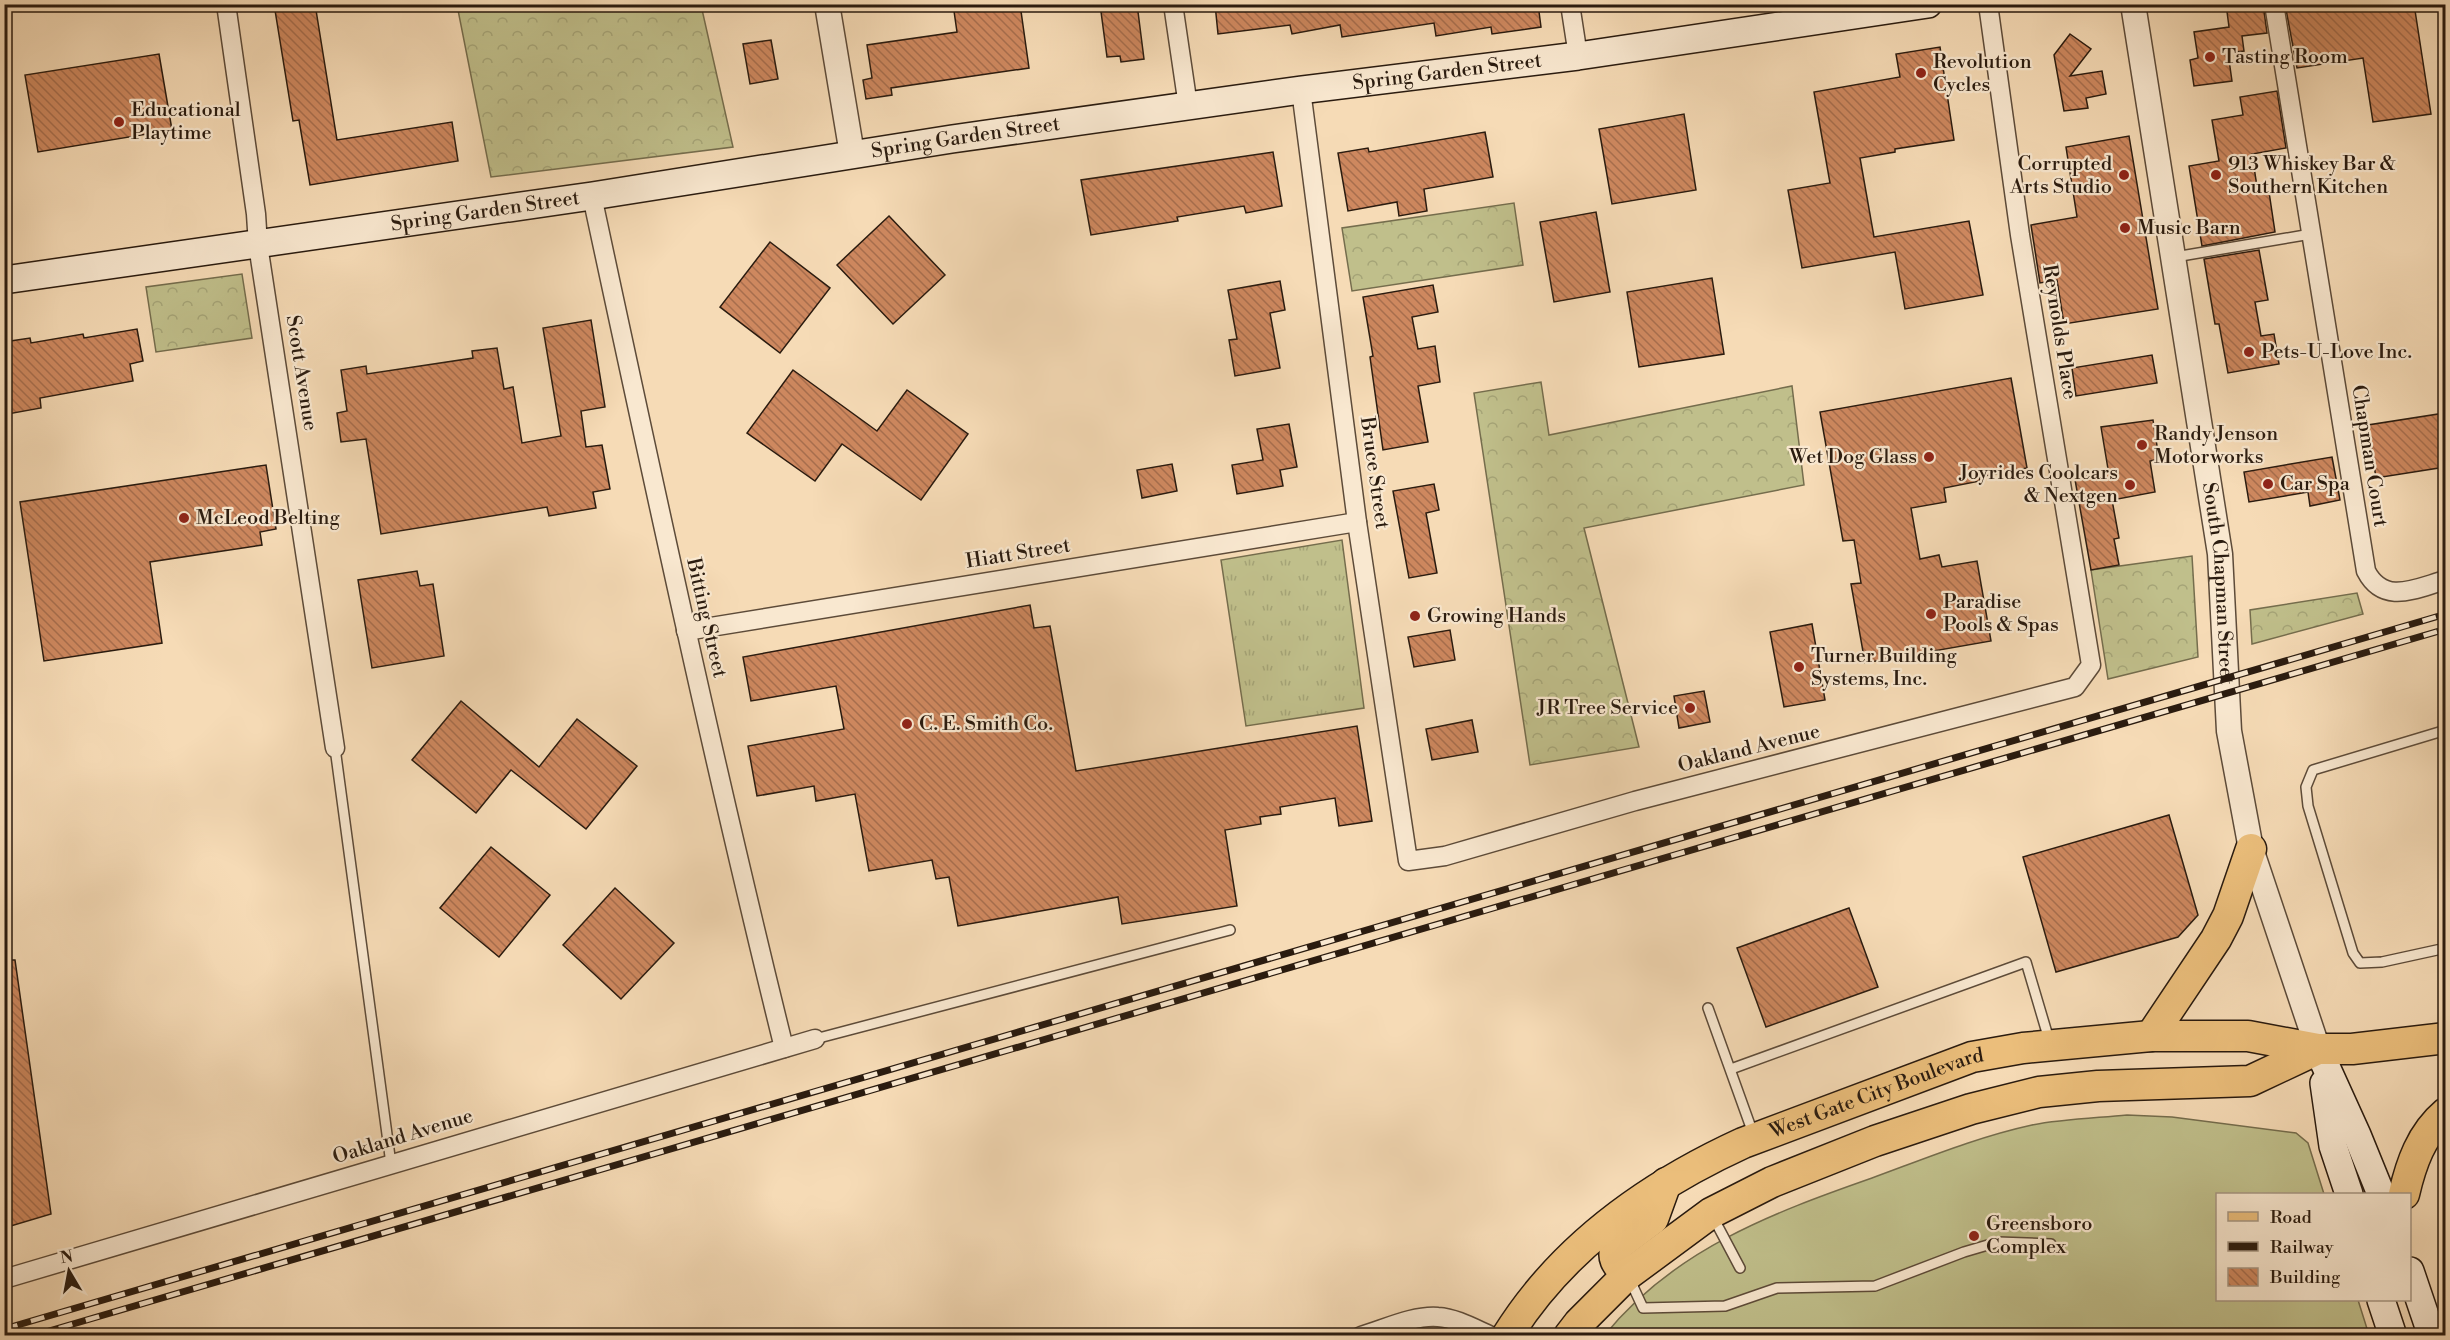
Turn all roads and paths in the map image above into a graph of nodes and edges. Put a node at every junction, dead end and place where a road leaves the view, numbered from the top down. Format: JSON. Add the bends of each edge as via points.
{"nodes":[{"id":1,"x":226,"y":4,"type":"edge"},
{"id":2,"x":827,"y":4,"type":"edge"},
{"id":3,"x":1173,"y":4,"type":"edge"},
{"id":4,"x":1570,"y":4,"type":"edge"},
{"id":5,"x":1928,"y":4,"type":"edge"},
{"id":6,"x":1988,"y":4,"type":"edge"},
{"id":7,"x":2133,"y":4,"type":"edge"},
{"id":8,"x":2274,"y":4,"type":"edge"},
{"id":9,"x":1838,"y":11,"type":"edge"},
{"id":10,"x":1578,"y":56,"type":"junction"},
{"id":11,"x":1301,"y":90,"type":"junction"},
{"id":12,"x":1188,"y":106,"type":"junction"},
{"id":13,"x":852,"y":154,"type":"junction"},
{"id":14,"x":592,"y":196,"type":"junction"},
{"id":15,"x":2311,"y":234,"type":"junction"},
{"id":16,"x":258,"y":245,"type":"junction"},
{"id":17,"x":2172,"y":258,"type":"junction"},
{"id":18,"x":4,"y":280,"type":"edge"},
{"id":19,"x":1357,"y":522,"type":"junction"},
{"id":20,"x":2445,"y":580,"type":"edge"},
{"id":21,"x":686,"y":631,"type":"junction"},
{"id":22,"x":2091,"y":665,"type":"joint"},
{"id":23,"x":2445,"y":730,"type":"edge"},
{"id":24,"x":336,"y":748,"type":"joint"},
{"id":25,"x":2251,"y":849,"type":"junction"},
{"id":26,"x":1408,"y":861,"type":"joint"},
{"id":27,"x":1230,"y":930,"type":"dead end"},
{"id":28,"x":2445,"y":948,"type":"edge"},
{"id":29,"x":1708,"y":1008,"type":"dead end"},
{"id":30,"x":2151,"y":1036,"type":"junction"},
{"id":31,"x":2445,"y":1038,"type":"edge"},
{"id":32,"x":815,"y":1039,"type":"joint"},
{"id":33,"x":2050,"y":1045,"type":"junction"},
{"id":34,"x":784,"y":1048,"type":"junction"},
{"id":35,"x":2319,"y":1049,"type":"junction"},
{"id":36,"x":1731,"y":1068,"type":"junction"},
{"id":37,"x":2445,"y":1113,"type":"edge"},
{"id":38,"x":1755,"y":1138,"type":"junction"},
{"id":39,"x":391,"y":1164,"type":"junction"},
{"id":40,"x":1666,"y":1183,"type":"junction"},
{"id":41,"x":2349,"y":1193,"type":"edge"},
{"id":42,"x":2381,"y":1193,"type":"edge"},
{"id":43,"x":2404,"y":1193,"type":"edge"},
{"id":44,"x":1711,"y":1214,"type":"junction"},
{"id":45,"x":2051,"y":1244,"type":"dead end"},
{"id":46,"x":1740,"y":1268,"type":"dead end"},
{"id":47,"x":1627,"y":1275,"type":"junction"},
{"id":48,"x":2411,"y":1277,"type":"edge"},
{"id":49,"x":4,"y":1279,"type":"edge"},
{"id":50,"x":2382,"y":1301,"type":"edge"},
{"id":51,"x":1361,"y":1335,"type":"edge"},
{"id":52,"x":1491,"y":1335,"type":"edge"},
{"id":53,"x":1507,"y":1335,"type":"edge"},
{"id":54,"x":1569,"y":1335,"type":"edge"},
{"id":55,"x":2393,"y":1335,"type":"edge"},
{"id":56,"x":2432,"y":1335,"type":"edge"}],
"edges":[{"from":1,"to":16,"type":"street","name":"Scott Avenue"},
{"from":2,"to":13,"type":"street"},
{"from":3,"to":12,"type":"street"},
{"from":4,"to":10,"type":"street"},
{"from":5,"to":9,"type":"main road","name":"Spring Garden Street"},
{"from":6,"to":22,"type":"street","name":"Reynolds Place","via":[[2020,236]]},
{"from":7,"to":17,"type":"street","name":"South Chapman Street"},
{"from":8,"to":15,"type":"street","name":"Chapman Court"},
{"from":9,"to":10,"type":"main road","name":"Spring Garden Street"},
{"from":10,"to":11,"type":"main road","name":"Spring Garden Street"},
{"from":11,"to":12,"type":"main road","name":"Spring Garden Street"},
{"from":11,"to":19,"type":"street","name":"Bruce Street"},
{"from":12,"to":13,"type":"main road","name":"Spring Garden Street"},
{"from":13,"to":14,"type":"main road","name":"Spring Garden Street"},
{"from":14,"to":16,"type":"main road","name":"Spring Garden Street"},
{"from":14,"to":21,"type":"street","name":"Bitting Street"},
{"from":15,"to":17,"type":"lane"},
{"from":15,"to":20,"type":"street","name":"Chapman Court","via":[[2366,571],[2372,582],[2390,592]]},
{"from":16,"to":18,"type":"main road","name":"Spring Garden Street"},
{"from":16,"to":24,"type":"street","name":"Scott Avenue"},
{"from":17,"to":25,"type":"street","name":"South Chapman Street","via":[[2219,543],[2229,731]]},
{"from":19,"to":21,"type":"street","name":"Hiatt Street"},
{"from":19,"to":26,"type":"street","name":"Bruce Street"},
{"from":21,"to":34,"type":"street","name":"Bitting Street"},
{"from":22,"to":26,"type":"street","name":"Oakland Avenue","via":[[2075,687],[1594,812],[1445,856]]},
{"from":23,"to":28,"type":"lane","via":[[2313,770],[2306,787],[2313,823],[2353,953],[2360,963],[2382,963]]},
{"from":24,"to":39,"type":"lane"},
{"from":25,"to":30,"type":"main road","via":[[2220,932]]},
{"from":25,"to":35,"type":"street","name":"South Chapman Street"},
{"from":27,"to":32,"type":"lane"},
{"from":29,"to":36,"type":"lane"},
{"from":30,"to":33,"type":"main road","name":"West Gate City Boulevard"},
{"from":30,"to":35,"type":"main road","name":"West Gate City Boulevard","via":[[2248,1036]]},
{"from":31,"to":35,"type":"main road","name":"West Gate City Boulevard"},
{"from":32,"to":34,"type":"street","name":"Oakland Avenue"},
{"from":33,"to":36,"type":"lane","via":[[2026,962]]},
{"from":33,"to":38,"type":"main road","name":"West Gate City Boulevard","via":[[1972,1057]]},
{"from":34,"to":39,"type":"street","name":"Oakland Avenue"},
{"from":35,"to":41,"type":"main road","via":[[2333,1146]]},
{"from":35,"to":42,"type":"main road"},
{"from":35,"to":44,"type":"main road","name":"West Gate City Boulevard","via":[[2250,1081],[2098,1086],[2039,1092],[1971,1109],[1875,1141],[1772,1182]]},
{"from":36,"to":38,"type":"lane"},
{"from":37,"to":43,"type":"main road","via":[[2421,1144]]},
{"from":38,"to":40,"type":"main road","name":"West Gate City Boulevard"},
{"from":39,"to":49,"type":"street","name":"Oakland Avenue"},
{"from":40,"to":47,"type":"main road","via":[[1653,1219],[1614,1252],[1614,1260]]},
{"from":40,"to":53,"type":"main road","name":"West Gate City Boulevard","via":[[1630,1205],[1577,1250],[1544,1284]]},
{"from":44,"to":46,"type":"lane"},
{"from":44,"to":47,"type":"main road","name":"West Gate City Boulevard"},
{"from":45,"to":47,"type":"lane","via":[[1998,1242],[1875,1286],[1777,1288],[1725,1306],[1643,1308]]},
{"from":47,"to":54,"type":"main road","name":"West Gate City Boulevard"},
{"from":48,"to":56,"type":"main road"},
{"from":50,"to":55,"type":"main road"},
{"from":51,"to":52,"type":"street","via":[[1420,1318],[1438,1317]]}]}
